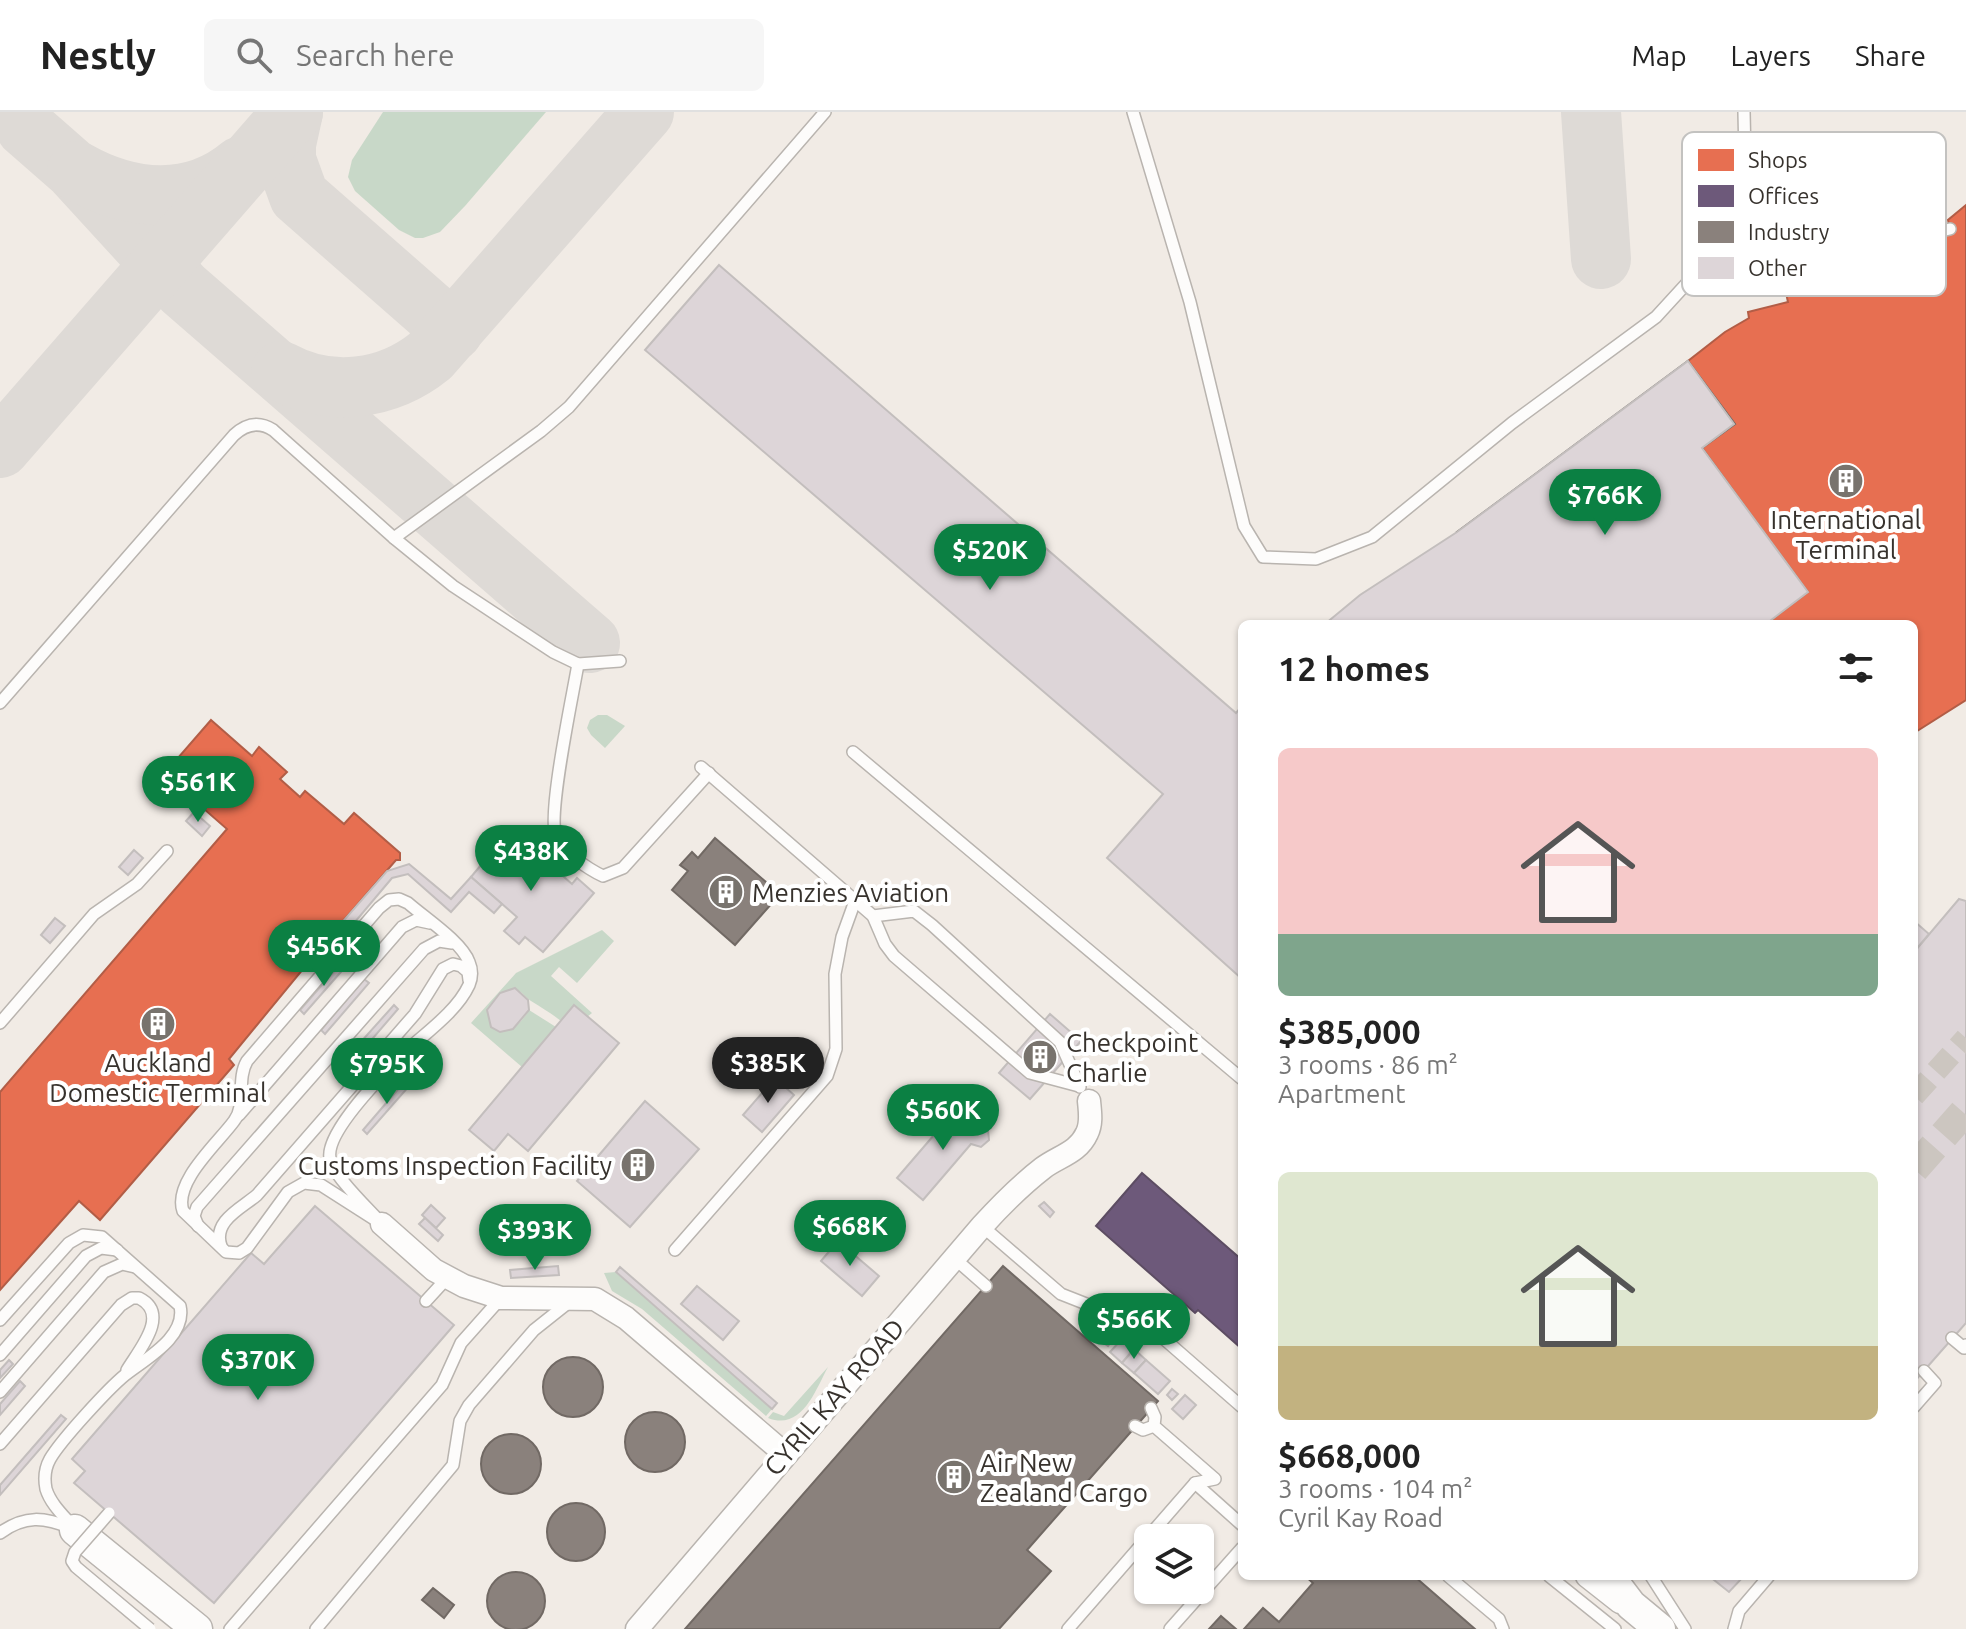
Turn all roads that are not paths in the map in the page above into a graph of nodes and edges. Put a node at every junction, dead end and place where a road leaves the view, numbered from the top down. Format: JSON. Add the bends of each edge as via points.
{"nodes":[{"id":1,"x":825,"y":112,"type":"edge"},
{"id":2,"x":1133,"y":112,"type":"edge"},
{"id":3,"x":1744,"y":112,"type":"edge"},
{"id":4,"x":1744,"y":132,"type":"edge"},
{"id":5,"x":1950,"y":229,"type":"dead end"},
{"id":6,"x":1946,"y":230,"type":"edge"},
{"id":7,"x":1682,"y":289,"type":"edge"},
{"id":8,"x":394,"y":538,"type":"junction"},
{"id":9,"x":620,"y":661,"type":"dead end"},
{"id":10,"x":578,"y":664,"type":"junction"},
{"id":11,"x":0,"y":703,"type":"edge"},
{"id":12,"x":853,"y":752,"type":"dead end"},
{"id":13,"x":167,"y":851,"type":"dead end"},
{"id":14,"x":855,"y":901,"type":"junction"},
{"id":15,"x":873,"y":916,"type":"junction"},
{"id":16,"x":432,"y":924,"type":"junction"},
{"id":17,"x":456,"y":944,"type":"junction"},
{"id":18,"x":469,"y":986,"type":"junction"},
{"id":19,"x":0,"y":1023,"type":"edge"},
{"id":20,"x":1238,"y":1076,"type":"edge"},
{"id":21,"x":1084,"y":1093,"type":"junction"},
{"id":22,"x":236,"y":1118,"type":"junction"},
{"id":23,"x":382,"y":1224,"type":"junction"},
{"id":24,"x":982,"y":1226,"type":"junction"},
{"id":25,"x":201,"y":1229,"type":"junction"},
{"id":26,"x":675,"y":1250,"type":"dead end"},
{"id":27,"x":118,"y":1251,"type":"junction"},
{"id":28,"x":225,"y":1251,"type":"junction"},
{"id":29,"x":954,"y":1258,"type":"junction"},
{"id":30,"x":140,"y":1269,"type":"junction"},
{"id":31,"x":448,"y":1277,"type":"junction"},
{"id":32,"x":986,"y":1286,"type":"dead end"},
{"id":33,"x":575,"y":1297,"type":"junction"},
{"id":34,"x":501,"y":1298,"type":"junction"},
{"id":35,"x":426,"y":1301,"type":"dead end"},
{"id":36,"x":0,"y":1320,"type":"edge"},
{"id":37,"x":1952,"y":1338,"type":"dead end"},
{"id":38,"x":1966,"y":1345,"type":"edge"},
{"id":39,"x":0,"y":1355,"type":"edge"},
{"id":40,"x":1924,"y":1371,"type":"dead end"},
{"id":41,"x":122,"y":1377,"type":"junction"},
{"id":42,"x":0,"y":1392,"type":"edge"},
{"id":43,"x":1918,"y":1402,"type":"edge"},
{"id":44,"x":1238,"y":1404,"type":"edge"},
{"id":45,"x":1151,"y":1408,"type":"dead end"},
{"id":46,"x":1135,"y":1426,"type":"dead end"},
{"id":47,"x":1154,"y":1426,"type":"junction"},
{"id":48,"x":0,"y":1444,"type":"edge"},
{"id":49,"x":785,"y":1454,"type":"junction"},
{"id":50,"x":1195,"y":1483,"type":"junction"},
{"id":51,"x":109,"y":1513,"type":"dead end"},
{"id":52,"x":1238,"y":1521,"type":"edge"},
{"id":53,"x":75,"y":1530,"type":"junction"},
{"id":54,"x":0,"y":1533,"type":"edge"},
{"id":55,"x":1238,"y":1552,"type":"edge"},
{"id":56,"x":1453,"y":1580,"type":"edge"},
{"id":57,"x":1554,"y":1580,"type":"edge"},
{"id":58,"x":1592,"y":1580,"type":"edge"},
{"id":59,"x":1612,"y":1580,"type":"edge"},
{"id":60,"x":1654,"y":1580,"type":"edge"},
{"id":61,"x":1766,"y":1580,"type":"edge"},
{"id":62,"x":150,"y":1629,"type":"edge"},
{"id":63,"x":197,"y":1629,"type":"edge"},
{"id":64,"x":230,"y":1629,"type":"edge"},
{"id":65,"x":316,"y":1629,"type":"edge"},
{"id":66,"x":637,"y":1629,"type":"edge"},
{"id":67,"x":1068,"y":1629,"type":"edge"},
{"id":68,"x":1170,"y":1629,"type":"edge"},
{"id":69,"x":1503,"y":1629,"type":"edge"},
{"id":70,"x":1615,"y":1629,"type":"edge"},
{"id":71,"x":1658,"y":1629,"type":"edge"},
{"id":72,"x":1685,"y":1629,"type":"edge"},
{"id":73,"x":1734,"y":1629,"type":"edge"}],
"edges":[{"from":1,"to":8,"type":"lane","via":[[569,407]]},
{"from":2,"to":7,"type":"lane","via":[[1190,302],[1244,526],[1263,557],[1316,559],[1372,537],[1512,423],[1656,317]]},
{"from":3,"to":4,"type":"lane"},
{"from":5,"to":6,"type":"lane"},
{"from":8,"to":10,"type":"lane","via":[[460,591]]},
{"from":8,"to":11,"type":"lane","via":[[273,430],[251,424],[234,435]]},
{"from":9,"to":10,"type":"lane"},
{"from":10,"to":14,"type":"lane","via":[[557,788],[554,832],[559,843],[592,871],[603,876],[615,872],[705,770]]},
{"from":12,"to":20,"type":"lane"},
{"from":13,"to":19,"type":"lane","via":[[137,884],[94,914]]},
{"from":14,"to":15,"type":"lane"},
{"from":14,"to":26,"type":"lane","via":[[835,974],[836,1049],[827,1076]]},
{"from":15,"to":21,"type":"lane","via":[[894,956],[1030,1073]]},
{"from":15,"to":21,"type":"lane","via":[[914,911],[932,925],[1060,1042]]},
{"from":16,"to":17,"type":"lane"},
{"from":16,"to":22,"type":"lane","via":[[416,920],[402,927]]},
{"from":16,"to":22,"type":"lane","via":[[399,899],[379,908],[247,1061]]},
{"from":17,"to":18,"type":"lane","via":[[470,964]]},
{"from":17,"to":25,"type":"lane","via":[[439,941],[424,949],[197,1207],[194,1216]]},
{"from":18,"to":23,"type":"lane","via":[[393,1064],[330,1146],[333,1165]]},
{"from":18,"to":28,"type":"lane","via":[[465,968],[453,964],[443,969],[415,1014],[257,1195],[221,1228],[218,1236]]},
{"from":21,"to":24,"type":"street","name":"CYRIL KAY ROAD","via":[[1088,1131],[1080,1144],[1011,1195]]},
{"from":22,"to":25,"type":"lane","via":[[202,1159],[181,1196],[183,1211]]},
{"from":23,"to":28,"type":"lane","via":[[321,1185],[304,1183],[288,1192],[247,1248],[235,1254]]},
{"from":23,"to":31,"type":"street"},
{"from":24,"to":29,"type":"street","name":"CYRIL KAY ROAD"},
{"from":24,"to":44,"type":"lane","via":[[1061,1294],[1155,1331]]},
{"from":25,"to":28,"type":"lane"},
{"from":27,"to":30,"type":"lane"},
{"from":27,"to":36,"type":"lane","via":[[97,1235],[75,1238]]},
{"from":27,"to":39,"type":"lane","via":[[101,1248],[86,1256]]},
{"from":29,"to":32,"type":"lane"},
{"from":29,"to":49,"type":"street","name":"CYRIL KAY ROAD"},
{"from":30,"to":41,"type":"lane","via":[[175,1300],[182,1314],[159,1350]]},
{"from":30,"to":42,"type":"lane","via":[[122,1264],[104,1272]]},
{"from":31,"to":34,"type":"street"},
{"from":31,"to":35,"type":"lane"},
{"from":33,"to":34,"type":"street"},
{"from":33,"to":49,"type":"street","via":[[595,1299],[626,1318]]},
{"from":33,"to":65,"type":"lane","via":[[534,1330],[469,1405],[460,1421],[453,1465]]},
{"from":34,"to":64,"type":"lane","via":[[461,1343],[442,1385]]},
{"from":37,"to":38,"type":"lane"},
{"from":40,"to":43,"type":"lane","via":[[1935,1383]]},
{"from":41,"to":48,"type":"lane","via":[[154,1321],[150,1307],[139,1298],[121,1305]]},
{"from":41,"to":53,"type":"lane","via":[[46,1468],[50,1498]]},
{"from":45,"to":47,"type":"lane"},
{"from":46,"to":47,"type":"lane"},
{"from":47,"to":50,"type":"lane","via":[[1215,1479]]},
{"from":49,"to":66,"type":"street","name":"CYRIL KAY ROAD"},
{"from":50,"to":52,"type":"lane"},
{"from":50,"to":67,"type":"lane"},
{"from":51,"to":62,"type":"lane","bridge":true,"via":[[72,1561]]},
{"from":53,"to":54,"type":"lane","via":[[32,1518]]},
{"from":53,"to":63,"type":"street"},
{"from":55,"to":68,"type":"lane"},
{"from":56,"to":69,"type":"lane","via":[[1499,1619]]},
{"from":57,"to":70,"type":"lane"},
{"from":58,"to":71,"type":"street"},
{"from":59,"to":71,"type":"street"},
{"from":60,"to":72,"type":"lane"},
{"from":61,"to":73,"type":"lane","via":[[1739,1611]]}]}
